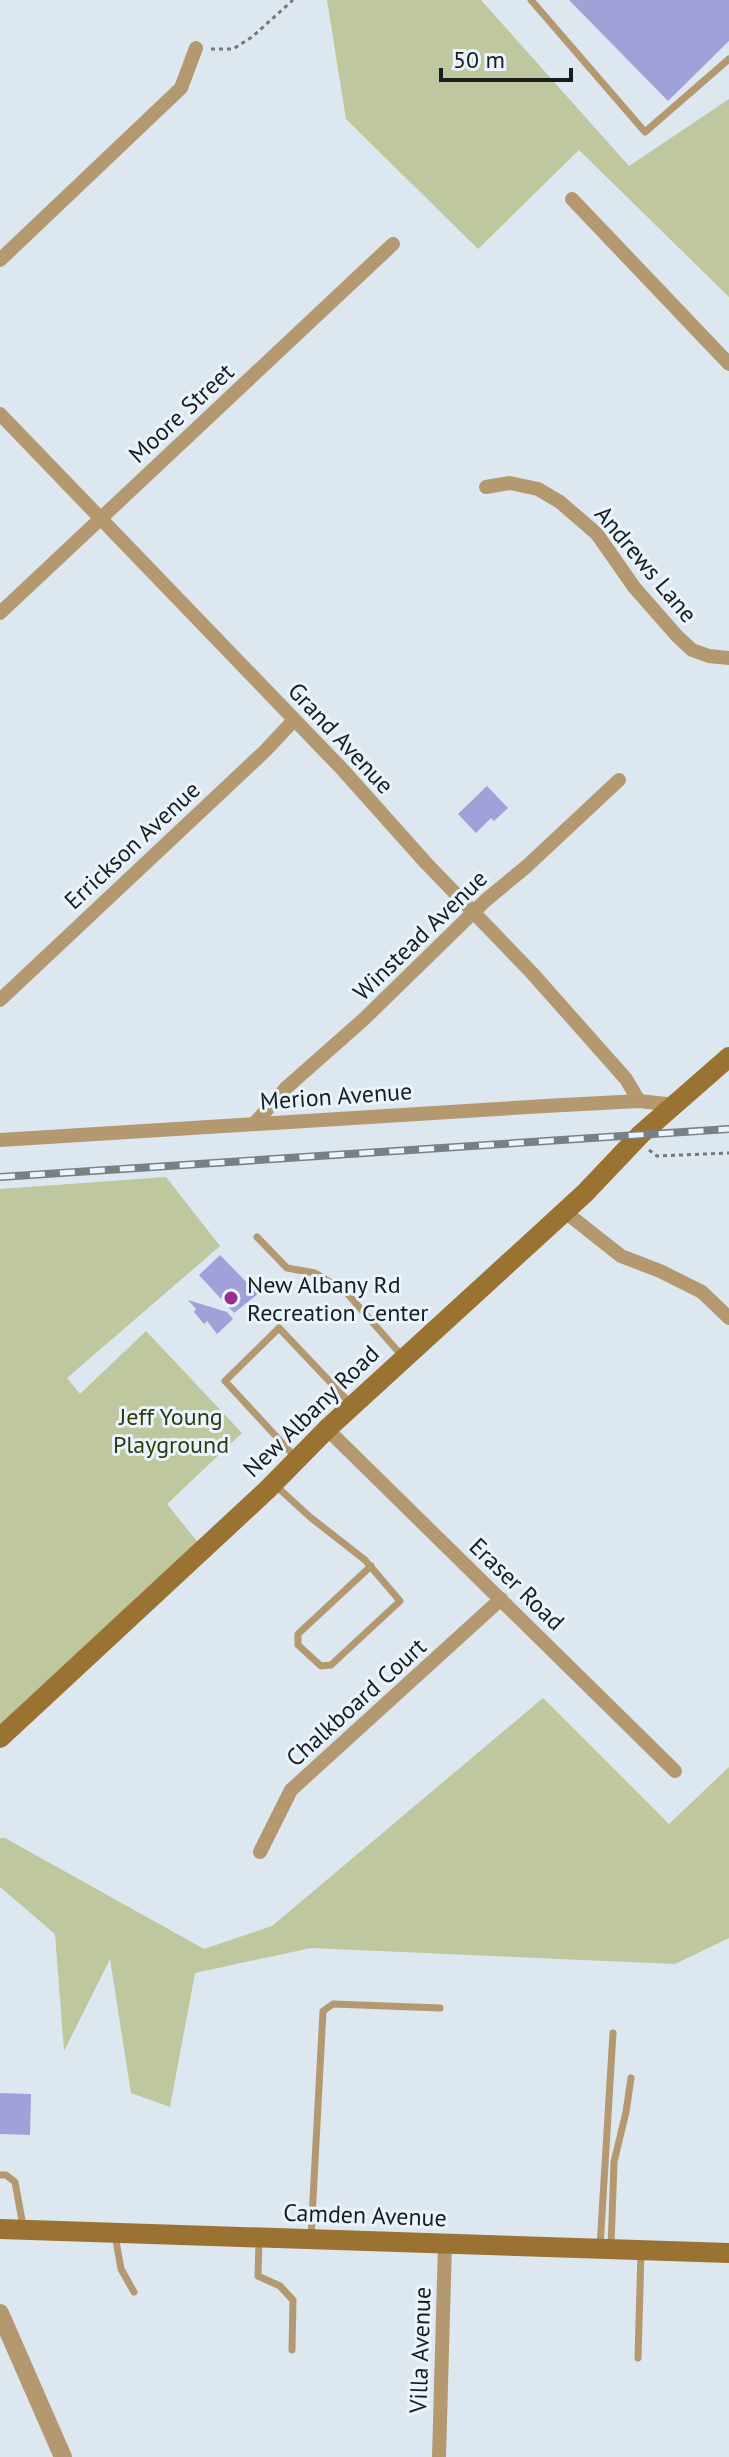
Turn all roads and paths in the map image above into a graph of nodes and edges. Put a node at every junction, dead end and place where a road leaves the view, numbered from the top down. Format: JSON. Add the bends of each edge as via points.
{"nodes":[{"id":1,"x":293,"y":0,"type":"edge"},
{"id":2,"x":531,"y":0,"type":"edge"},
{"id":3,"x":196,"y":48,"type":"joint"},
{"id":4,"x":729,"y":59,"type":"edge"},
{"id":5,"x":572,"y":199,"type":"dead end"},
{"id":6,"x":393,"y":244,"type":"dead end"},
{"id":7,"x":0,"y":260,"type":"edge"},
{"id":8,"x":729,"y":364,"type":"edge"},
{"id":9,"x":0,"y":414,"type":"edge"},
{"id":10,"x":486,"y":487,"type":"dead end"},
{"id":11,"x":101,"y":518,"type":"junction"},
{"id":12,"x":0,"y":613,"type":"edge"},
{"id":13,"x":729,"y":658,"type":"edge"},
{"id":14,"x":294,"y":720,"type":"junction"},
{"id":15,"x":619,"y":780,"type":"dead end"},
{"id":16,"x":474,"y":912,"type":"junction"},
{"id":17,"x":0,"y":1000,"type":"edge"},
{"id":18,"x":729,"y":1057,"type":"edge"},
{"id":19,"x":639,"y":1101,"type":"junction"},
{"id":20,"x":676,"y":1105,"type":"junction"},
{"id":21,"x":254,"y":1124,"type":"junction"},
{"id":22,"x":0,"y":1140,"type":"edge"},
{"id":23,"x":636,"y":1140,"type":"junction"},
{"id":24,"x":729,"y":1153,"type":"edge"},
{"id":25,"x":564,"y":1211,"type":"junction"},
{"id":26,"x":257,"y":1237,"type":"dead end"},
{"id":27,"x":729,"y":1318,"type":"edge"},
{"id":28,"x":404,"y":1359,"type":"junction"},
{"id":29,"x":353,"y":1406,"type":"junction"},
{"id":30,"x":327,"y":1429,"type":"junction"},
{"id":31,"x":297,"y":1459,"type":"junction"},
{"id":32,"x":273,"y":1483,"type":"junction"},
{"id":33,"x":371,"y":1566,"type":"junction"},
{"id":34,"x":501,"y":1599,"type":"junction"},
{"id":35,"x":0,"y":1738,"type":"edge"},
{"id":36,"x":675,"y":1771,"type":"dead end"},
{"id":37,"x":260,"y":1852,"type":"dead end"},
{"id":38,"x":440,"y":2008,"type":"dead end"},
{"id":39,"x":613,"y":2033,"type":"dead end"},
{"id":40,"x":631,"y":2078,"type":"dead end"},
{"id":41,"x":0,"y":2175,"type":"edge"},
{"id":42,"x":0,"y":2229,"type":"edge"},
{"id":43,"x":24,"y":2230,"type":"junction"},
{"id":44,"x":115,"y":2233,"type":"junction"},
{"id":45,"x":259,"y":2238,"type":"junction"},
{"id":46,"x":311,"y":2239,"type":"junction"},
{"id":47,"x":445,"y":2244,"type":"junction"},
{"id":48,"x":605,"y":2249,"type":"junction"},
{"id":49,"x":641,"y":2250,"type":"junction"},
{"id":50,"x":729,"y":2253,"type":"edge"},
{"id":51,"x":134,"y":2292,"type":"dead end"},
{"id":52,"x":0,"y":2313,"type":"edge"},
{"id":53,"x":292,"y":2350,"type":"dead end"},
{"id":54,"x":638,"y":2358,"type":"dead end"},
{"id":55,"x":63,"y":2457,"type":"edge"},
{"id":56,"x":439,"y":2457,"type":"edge"}],
"edges":[{"from":1,"to":3,"type":"path","via":[[233,49]]},
{"from":2,"to":4,"type":"lane","via":[[645,132]]},
{"from":3,"to":7,"type":"street","via":[[181,88]]},
{"from":5,"to":8,"type":"street"},
{"from":6,"to":11,"type":"street","name":"Moore Street"},
{"from":9,"to":11,"type":"street","name":"Grand Avenue"},
{"from":10,"to":13,"type":"street","name":"Andrews Lane","via":[[510,483],[538,489],[560,502],[597,534],[634,587],[692,650]]},
{"from":11,"to":12,"type":"street","name":"Moore Street"},
{"from":11,"to":14,"type":"street","name":"Grand Avenue"},
{"from":14,"to":16,"type":"street","name":"Grand Avenue"},
{"from":14,"to":17,"type":"street","name":"Errickson Avenue"},
{"from":15,"to":16,"type":"street","name":"Winstead Avenue"},
{"from":16,"to":19,"type":"street","name":"Grand Avenue","via":[[600,1049]]},
{"from":16,"to":21,"type":"street","name":"Winstead Avenue"},
{"from":18,"to":20,"type":"main road","name":"New Albany Road"},
{"from":19,"to":20,"type":"street","name":"Merion Avenue"},
{"from":19,"to":21,"type":"street","name":"Merion Avenue"},
{"from":20,"to":23,"type":"main road","name":"New Albany Road"},
{"from":21,"to":22,"type":"street","name":"Merion Avenue"},
{"from":23,"to":24,"type":"path","via":[[657,1156]]},
{"from":23,"to":25,"type":"main road","name":"New Albany Road"},
{"from":25,"to":27,"type":"street","via":[[621,1256],[702,1292]]},
{"from":25,"to":28,"type":"main road","name":"New Albany Road"},
{"from":26,"to":28,"type":"lane","via":[[287,1268],[315,1273],[345,1291]]},
{"from":28,"to":29,"type":"main road","name":"New Albany Road"},
{"from":29,"to":30,"type":"main road","name":"New Albany Road"},
{"from":29,"to":31,"type":"lane","via":[[279,1328],[225,1381]]},
{"from":30,"to":31,"type":"main road","name":"New Albany Road"},
{"from":30,"to":34,"type":"street","name":"Eraser Road"},
{"from":31,"to":32,"type":"main road","name":"New Albany Road"},
{"from":32,"to":33,"type":"lane"},
{"from":32,"to":35,"type":"main road","name":"New Albany Road"},
{"from":33,"to":33,"type":"lane","via":[[400,1601],[331,1665],[321,1666],[298,1645],[298,1634]]},
{"from":34,"to":36,"type":"street","name":"Eraser Road"},
{"from":34,"to":37,"type":"street","name":"Chalkboard Court","via":[[291,1790]]},
{"from":38,"to":46,"type":"lane","via":[[333,2004],[323,2011]]},
{"from":39,"to":48,"type":"lane"},
{"from":40,"to":48,"type":"lane","via":[[614,2162]]},
{"from":41,"to":43,"type":"lane","via":[[15,2182]]},
{"from":42,"to":43,"type":"main road","name":"Camden Avenue"},
{"from":43,"to":44,"type":"main road","name":"Camden Avenue"},
{"from":44,"to":45,"type":"main road","name":"Camden Avenue"},
{"from":44,"to":51,"type":"lane","via":[[121,2269]]},
{"from":45,"to":46,"type":"main road","name":"Camden Avenue"},
{"from":45,"to":53,"type":"lane","via":[[258,2276],[280,2286],[293,2300]]},
{"from":46,"to":47,"type":"main road","name":"Camden Avenue"},
{"from":47,"to":48,"type":"main road","name":"Camden Avenue"},
{"from":47,"to":56,"type":"street","name":"Villa Avenue"},
{"from":48,"to":49,"type":"main road","name":"Camden Avenue"},
{"from":49,"to":50,"type":"main road","name":"Camden Avenue"},
{"from":49,"to":54,"type":"lane"},
{"from":52,"to":55,"type":"street"}]}
